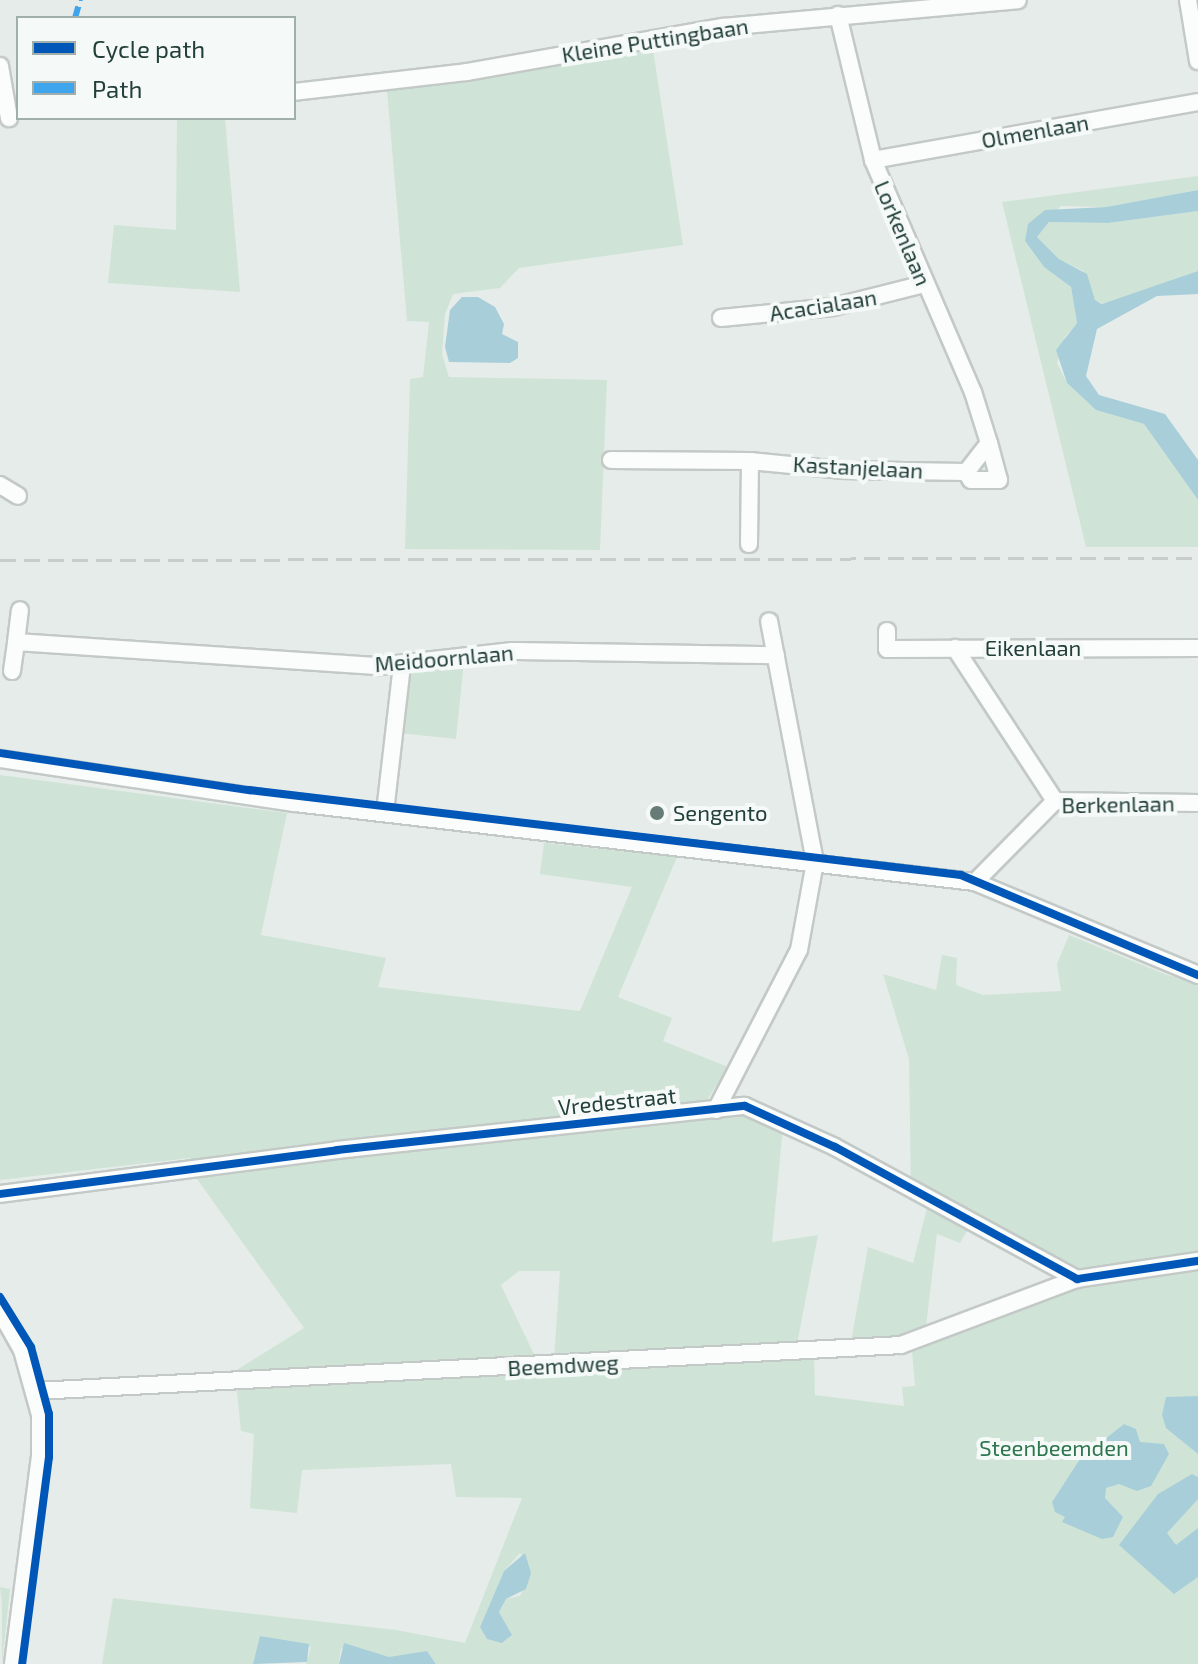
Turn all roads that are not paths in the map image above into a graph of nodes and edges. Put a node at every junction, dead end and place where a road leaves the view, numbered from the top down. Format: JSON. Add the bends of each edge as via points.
{"nodes":[{"id":1,"x":1018,"y":0,"type":"edge"},
{"id":2,"x":1188,"y":0,"type":"edge"},
{"id":3,"x":838,"y":15,"type":"junction"},
{"id":4,"x":1198,"y":61,"type":"edge"},
{"id":5,"x":0,"y":66,"type":"edge"},
{"id":6,"x":296,"y":92,"type":"edge"},
{"id":7,"x":1198,"y":102,"type":"edge"},
{"id":8,"x":9,"y":118,"type":"edge"},
{"id":9,"x":873,"y":160,"type":"junction"},
{"id":10,"x":924,"y":284,"type":"junction"},
{"id":11,"x":721,"y":318,"type":"dead end"},
{"id":12,"x":989,"y":443,"type":"junction"},
{"id":13,"x":611,"y":460,"type":"dead end"},
{"id":14,"x":750,"y":461,"type":"junction"},
{"id":15,"x":966,"y":472,"type":"junction"},
{"id":16,"x":0,"y":485,"type":"edge"},
{"id":17,"x":18,"y":496,"type":"dead end"},
{"id":18,"x":749,"y":544,"type":"dead end"},
{"id":19,"x":20,"y":610,"type":"dead end"},
{"id":20,"x":769,"y":621,"type":"dead end"},
{"id":21,"x":887,"y":631,"type":"dead end"},
{"id":22,"x":16,"y":642,"type":"junction"},
{"id":23,"x":955,"y":648,"type":"junction"},
{"id":24,"x":987,"y":648,"type":"junction"},
{"id":25,"x":1198,"y":648,"type":"edge"},
{"id":26,"x":776,"y":655,"type":"junction"},
{"id":27,"x":402,"y":665,"type":"junction"},
{"id":28,"x":12,"y":671,"type":"dead end"},
{"id":29,"x":973,"y":674,"type":"junction"},
{"id":30,"x":0,"y":759,"type":"edge"},
{"id":31,"x":1055,"y":801,"type":"junction"},
{"id":32,"x":1198,"y":803,"type":"edge"},
{"id":33,"x":385,"y":812,"type":"junction"},
{"id":34,"x":815,"y":862,"type":"junction"},
{"id":35,"x":975,"y":882,"type":"junction"},
{"id":36,"x":1198,"y":975,"type":"edge"},
{"id":37,"x":731,"y":1086,"type":"junction"},
{"id":38,"x":735,"y":1108,"type":"junction"},
{"id":39,"x":716,"y":1110,"type":"junction"},
{"id":40,"x":0,"y":1194,"type":"edge"},
{"id":41,"x":1198,"y":1261,"type":"edge"},
{"id":42,"x":1077,"y":1279,"type":"junction"},
{"id":43,"x":0,"y":1311,"type":"edge"},
{"id":44,"x":36,"y":1391,"type":"junction"},
{"id":45,"x":13,"y":1664,"type":"edge"}],
"edges":[{"from":1,"to":3,"type":"street","name":"Kleine Puttingbaan"},
{"from":2,"to":4,"type":"street"},
{"from":3,"to":6,"type":"street","name":"Kleine Puttingbaan","via":[[723,27],[467,72]]},
{"from":3,"to":9,"type":"street","name":"Lorkenlaan"},
{"from":5,"to":8,"type":"street"},
{"from":7,"to":9,"type":"street","name":"Olmenlaan"},
{"from":9,"to":10,"type":"street","name":"Lorkenlaan"},
{"from":10,"to":11,"type":"street","name":"Acacialaan","via":[[833,307]]},
{"from":10,"to":12,"type":"street","name":"Lorkenlaan","via":[[973,392]]},
{"from":12,"to":15,"type":"street"},
{"from":12,"to":15,"type":"street","name":"Lorkenlaan","via":[[999,480],[971,480]]},
{"from":13,"to":14,"type":"street","name":"Kastanjelaan"},
{"from":14,"to":15,"type":"street","name":"Kastanjelaan","via":[[841,470]]},
{"from":14,"to":18,"type":"street"},
{"from":16,"to":17,"type":"street"},
{"from":19,"to":22,"type":"street"},
{"from":20,"to":26,"type":"street"},
{"from":21,"to":23,"type":"street","name":"Eikenlaan","via":[[887,649]]},
{"from":22,"to":27,"type":"street","name":"Meidoornlaan"},
{"from":22,"to":28,"type":"street"},
{"from":23,"to":24,"type":"street","name":"Eikenlaan"},
{"from":23,"to":29,"type":"street"},
{"from":24,"to":25,"type":"street","name":"Eikenlaan"},
{"from":24,"to":29,"type":"street"},
{"from":26,"to":27,"type":"street","name":"Meidoornlaan","via":[[512,651]]},
{"from":26,"to":34,"type":"street"},
{"from":27,"to":33,"type":"street"},
{"from":29,"to":31,"type":"street"},
{"from":30,"to":33,"type":"street"},
{"from":31,"to":32,"type":"street","name":"Berkenlaan"},
{"from":31,"to":35,"type":"street","name":"Berkenlaan"},
{"from":33,"to":34,"type":"street"},
{"from":34,"to":35,"type":"street"},
{"from":34,"to":37,"type":"street","via":[[799,950]]},
{"from":35,"to":36,"type":"street"},
{"from":37,"to":38,"type":"street"},
{"from":37,"to":39,"type":"street"},
{"from":38,"to":39,"type":"street","name":"Vredestraat"},
{"from":38,"to":42,"type":"street","name":"Vredestraat","via":[[767,1112]]},
{"from":39,"to":40,"type":"street","name":"Vredestraat","via":[[321,1152]]},
{"from":41,"to":42,"type":"street"},
{"from":42,"to":44,"type":"street","name":"Beemdweg","via":[[901,1345]]},
{"from":43,"to":44,"type":"street","via":[[22,1350]]},
{"from":44,"to":45,"type":"street","via":[[40,1456]]}]}
